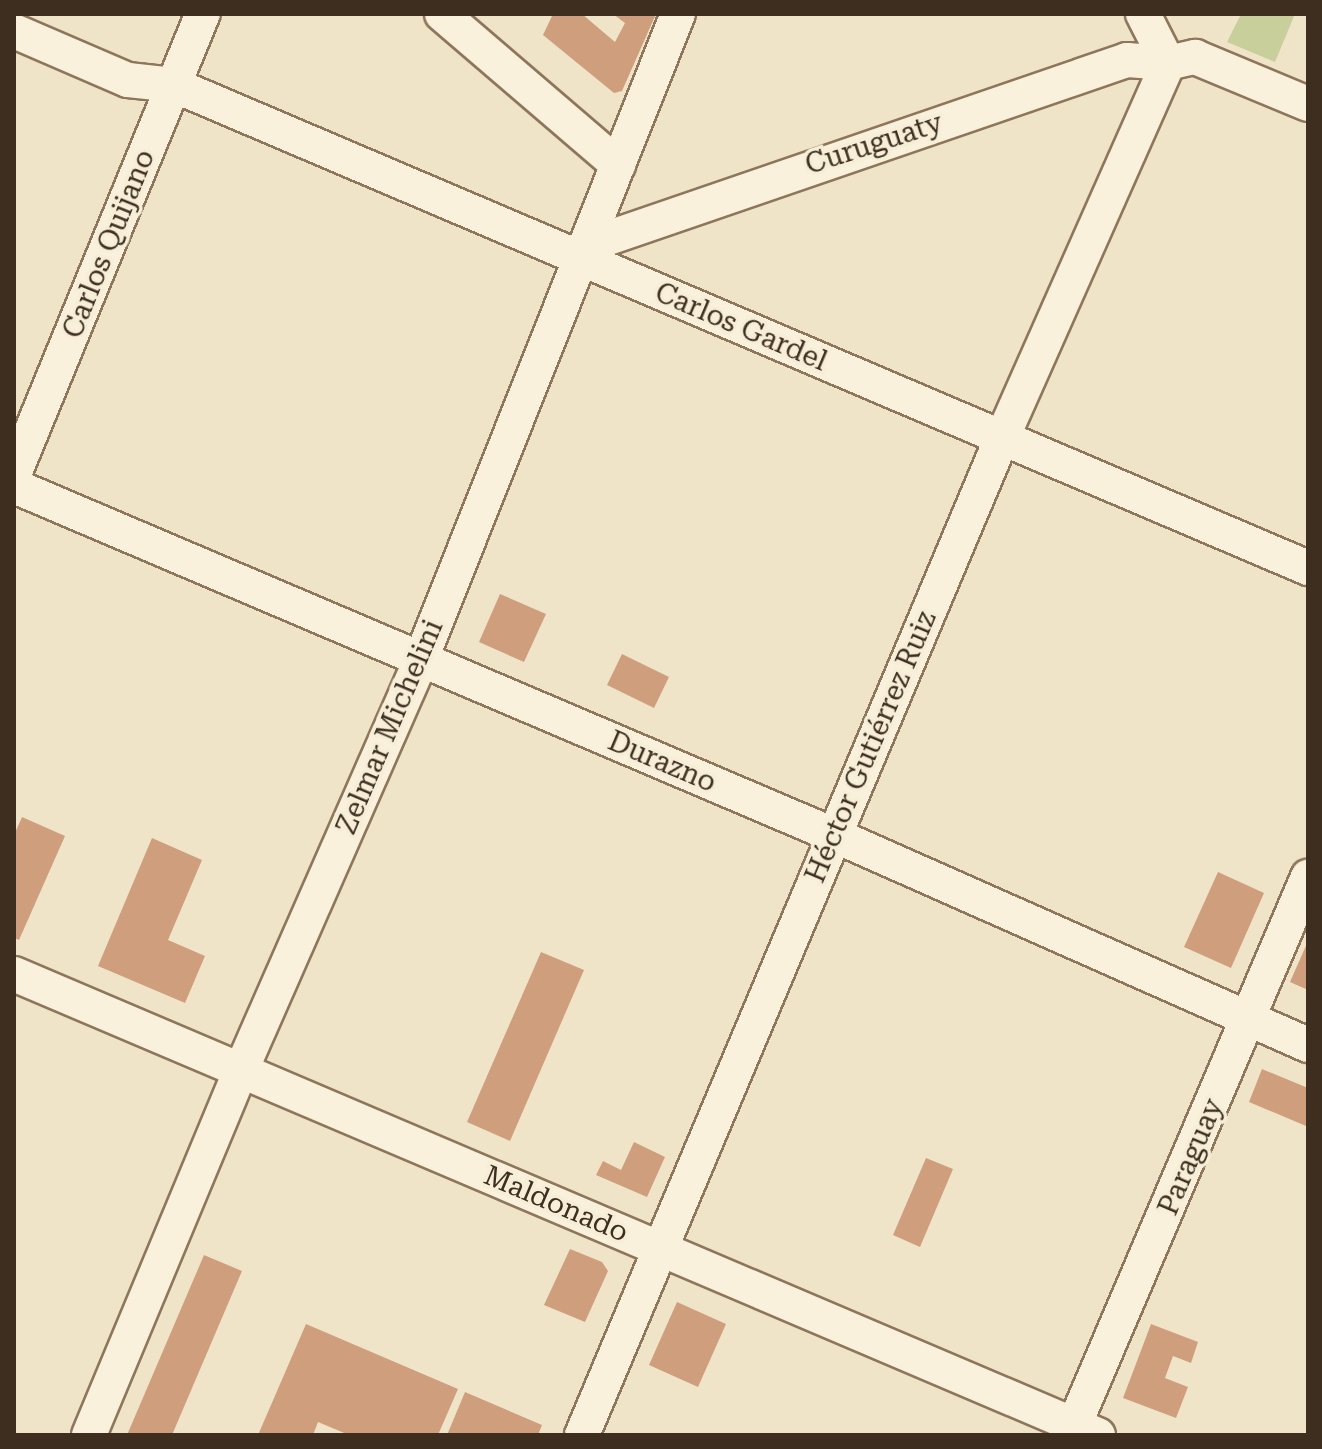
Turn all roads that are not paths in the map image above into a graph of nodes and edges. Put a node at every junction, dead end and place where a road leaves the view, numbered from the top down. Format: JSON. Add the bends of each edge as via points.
{"nodes":[{"id":1,"x":203,"y":14,"type":"edge"},
{"id":2,"x":442,"y":14,"type":"edge"},
{"id":3,"x":678,"y":14,"type":"edge"},
{"id":4,"x":1143,"y":14,"type":"edge"},
{"id":5,"x":14,"y":31,"type":"edge"},
{"id":6,"x":1168,"y":63,"type":"junction"},
{"id":7,"x":174,"y":85,"type":"junction"},
{"id":8,"x":1308,"y":104,"type":"edge"},
{"id":9,"x":618,"y":165,"type":"junction"},
{"id":10,"x":582,"y":252,"type":"junction"},
{"id":11,"x":1002,"y":438,"type":"junction"},
{"id":12,"x":14,"y":474,"type":"edge"},
{"id":13,"x":14,"y":486,"type":"edge"},
{"id":14,"x":1308,"y":568,"type":"edge"},
{"id":15,"x":421,"y":659,"type":"junction"},
{"id":16,"x":834,"y":835,"type":"junction"},
{"id":17,"x":1308,"y":877,"type":"edge"},
{"id":18,"x":14,"y":974,"type":"edge"},
{"id":19,"x":1250,"y":1021,"type":"junction"},
{"id":20,"x":1308,"y":1045,"type":"edge"},
{"id":21,"x":241,"y":1070,"type":"junction"},
{"id":22,"x":661,"y":1248,"type":"junction"},
{"id":23,"x":1081,"y":1432,"type":"edge"},
{"id":24,"x":89,"y":1435,"type":"edge"},
{"id":25,"x":582,"y":1435,"type":"edge"}],
"edges":[{"from":1,"to":7,"type":"street","name":"Carlos Quijano"},
{"from":2,"to":9,"type":"street"},
{"from":3,"to":9,"type":"street","name":"Zelmar Michelini"},
{"from":4,"to":6,"type":"street"},
{"from":5,"to":7,"type":"street","name":"Carlos Gardel","via":[[128,80]]},
{"from":6,"to":8,"type":"street","name":"Curuguaty","via":[[1195,57]]},
{"from":6,"to":10,"type":"street","name":"Curuguaty","via":[[1127,60]]},
{"from":6,"to":11,"type":"street","name":"Héctor Gutiérrez Ruiz"},
{"from":7,"to":10,"type":"street","name":"Carlos Gardel"},
{"from":7,"to":12,"type":"street","name":"Carlos Quijano"},
{"from":9,"to":10,"type":"street","name":"Zelmar Michelini"},
{"from":10,"to":11,"type":"street","name":"Carlos Gardel"},
{"from":10,"to":15,"type":"street","name":"Zelmar Michelini"},
{"from":11,"to":14,"type":"street","name":"Carlos Gardel"},
{"from":11,"to":16,"type":"street","name":"Héctor Gutiérrez Ruiz"},
{"from":13,"to":15,"type":"street","name":"Durazno"},
{"from":15,"to":16,"type":"street","name":"Durazno"},
{"from":15,"to":21,"type":"street","name":"Zelmar Michelini"},
{"from":16,"to":19,"type":"street","name":"Durazno"},
{"from":16,"to":22,"type":"street","name":"Héctor Gutiérrez Ruiz"},
{"from":17,"to":19,"type":"street","name":"Paraguay"},
{"from":18,"to":21,"type":"street","name":"Maldonado"},
{"from":19,"to":20,"type":"street","name":"Durazno"},
{"from":19,"to":23,"type":"street","name":"Paraguay"},
{"from":21,"to":22,"type":"street","name":"Maldonado"},
{"from":21,"to":24,"type":"street","name":"Zelmar Michelini"},
{"from":22,"to":23,"type":"street","name":"Maldonado"},
{"from":22,"to":25,"type":"street","name":"Héctor Gutiérrez Ruiz"}]}
